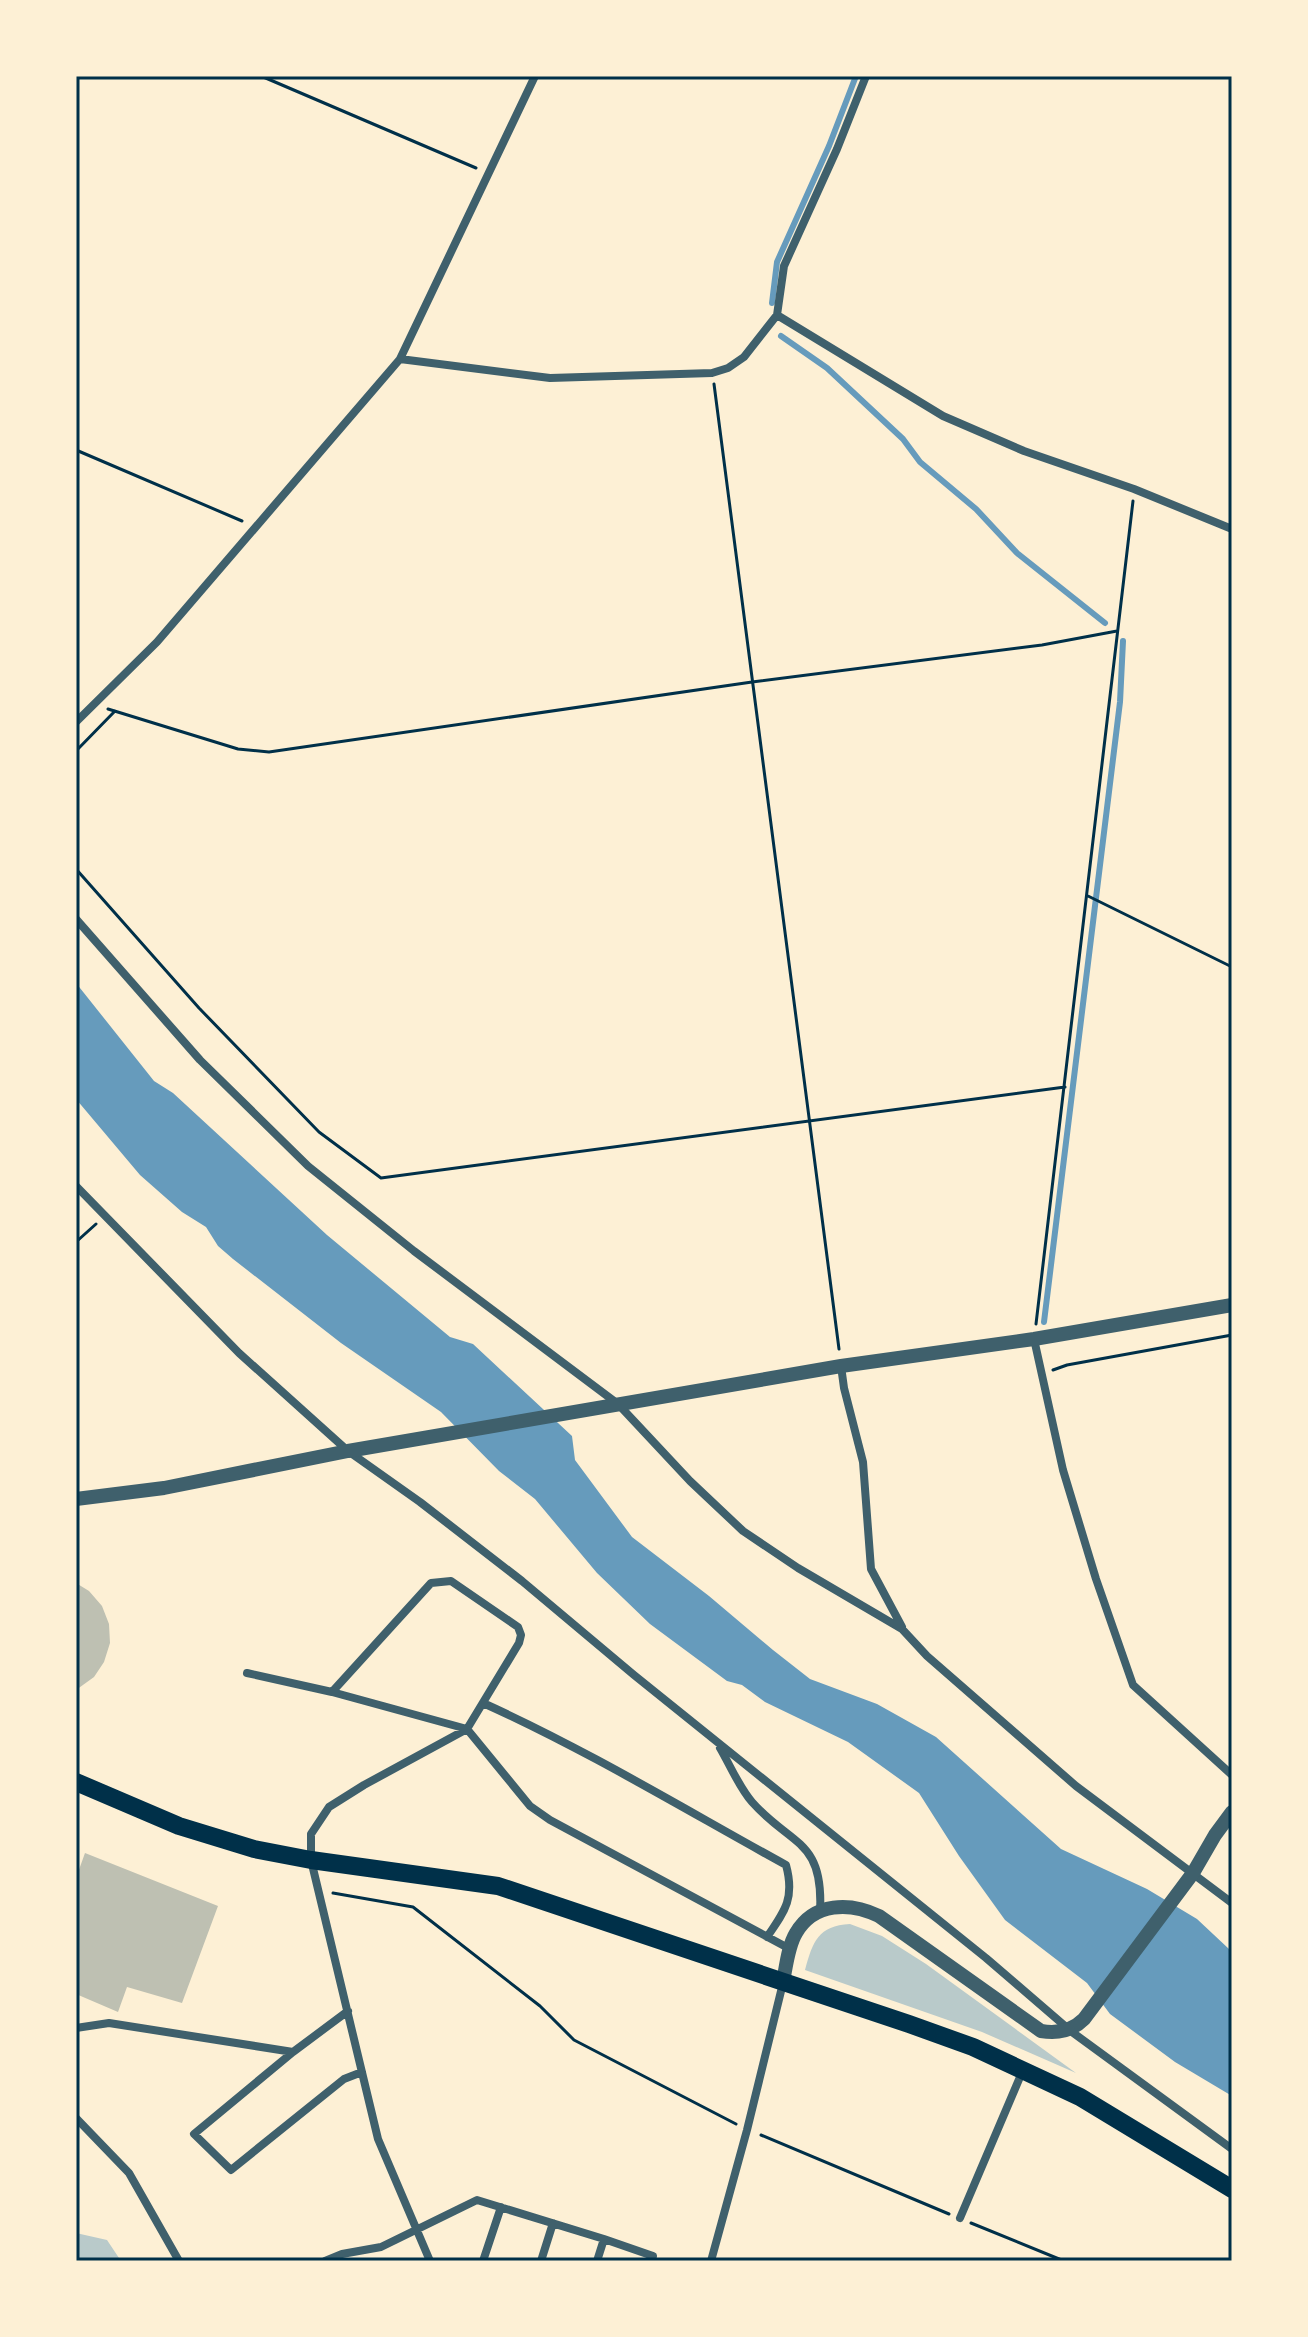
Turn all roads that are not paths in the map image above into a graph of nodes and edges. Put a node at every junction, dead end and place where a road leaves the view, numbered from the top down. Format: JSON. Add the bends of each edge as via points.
{"nodes":[{"id":1,"x":535,"y":76,"type":"edge"},
{"id":2,"x":866,"y":76,"type":"edge"},
{"id":3,"x":777,"y":315,"type":"junction"},
{"id":4,"x":400,"y":359,"type":"junction"},
{"id":5,"x":1232,"y":529,"type":"edge"},
{"id":6,"x":76,"y":722,"type":"edge"},
{"id":7,"x":76,"y":919,"type":"edge"},
{"id":8,"x":76,"y":1186,"type":"edge"},
{"id":9,"x":1232,"y":1305,"type":"edge"},
{"id":10,"x":1034,"y":1339,"type":"junction"},
{"id":11,"x":841,"y":1366,"type":"junction"},
{"id":12,"x":618,"y":1404,"type":"junction"},
{"id":13,"x":348,"y":1451,"type":"junction"},
{"id":14,"x":76,"y":1499,"type":"edge"},
{"id":15,"x":902,"y":1629,"type":"junction"},
{"id":16,"x":247,"y":1673,"type":"dead end"},
{"id":17,"x":332,"y":1692,"type":"junction"},
{"id":18,"x":483,"y":1703,"type":"junction"},
{"id":19,"x":467,"y":1729,"type":"junction"},
{"id":20,"x":715,"y":1740,"type":"junction"},
{"id":21,"x":1232,"y":1775,"type":"edge"},
{"id":22,"x":76,"y":1782,"type":"edge"},
{"id":23,"x":1232,"y":1812,"type":"edge"},
{"id":24,"x":311,"y":1860,"type":"junction"},
{"id":25,"x":1189,"y":1879,"type":"junction"},
{"id":26,"x":1232,"y":1903,"type":"edge"},
{"id":27,"x":820,"y":1912,"type":"junction"},
{"id":28,"x":767,"y":1937,"type":"junction"},
{"id":29,"x":791,"y":1949,"type":"junction"},
{"id":30,"x":783,"y":1982,"type":"junction"},
{"id":31,"x":348,"y":2011,"type":"junction"},
{"id":32,"x":76,"y":2028,"type":"edge"},
{"id":33,"x":1069,"y":2029,"type":"junction"},
{"id":34,"x":293,"y":2052,"type":"junction"},
{"id":35,"x":1024,"y":2069,"type":"junction"},
{"id":36,"x":362,"y":2072,"type":"junction"},
{"id":37,"x":76,"y":2118,"type":"edge"},
{"id":38,"x":1232,"y":2149,"type":"edge"},
{"id":39,"x":1232,"y":2189,"type":"edge"},
{"id":40,"x":501,"y":2207,"type":"junction"},
{"id":41,"x":960,"y":2218,"type":"road end"},
{"id":42,"x":553,"y":2223,"type":"junction"},
{"id":43,"x":416,"y":2232,"type":"junction"},
{"id":44,"x":604,"y":2239,"type":"junction"},
{"id":45,"x":179,"y":2261,"type":"edge"},
{"id":46,"x":325,"y":2261,"type":"edge"},
{"id":47,"x":430,"y":2261,"type":"edge"},
{"id":48,"x":483,"y":2261,"type":"edge"},
{"id":49,"x":541,"y":2261,"type":"edge"},
{"id":50,"x":597,"y":2261,"type":"edge"},
{"id":51,"x":652,"y":2261,"type":"edge"},
{"id":52,"x":711,"y":2261,"type":"edge"}],
"edges":[{"from":1,"to":4,"type":"street"},
{"from":2,"to":3,"type":"street","via":[[784,266]]},
{"from":3,"to":4,"type":"street","via":[[744,357],[712,373],[550,378]]},
{"from":3,"to":5,"type":"street","via":[[943,416]]},
{"from":4,"to":6,"type":"street","via":[[157,642]]},
{"from":7,"to":12,"type":"street","via":[[200,1060],[308,1166]]},
{"from":8,"to":13,"type":"street","via":[[239,1353]]},
{"from":9,"to":10,"type":"street"},
{"from":10,"to":11,"type":"street"},
{"from":10,"to":21,"type":"street","via":[[1067,1484],[1133,1685]]},
{"from":11,"to":12,"type":"street"},
{"from":11,"to":15,"type":"street","via":[[863,1462],[871,1569]]},
{"from":12,"to":13,"type":"street"},
{"from":12,"to":15,"type":"street","via":[[743,1531]]},
{"from":13,"to":14,"type":"street","via":[[164,1488]]},
{"from":13,"to":20,"type":"street","via":[[522,1581]]},
{"from":15,"to":25,"type":"street","via":[[1076,1786]]},
{"from":16,"to":17,"type":"street"},
{"from":17,"to":18,"type":"street","via":[[431,1583],[442,1580],[518,1627],[521,1635]]},
{"from":17,"to":19,"type":"street"},
{"from":18,"to":19,"type":"street"},
{"from":18,"to":28,"type":"street","via":[[592,1756],[786,1865],[788,1906]]},
{"from":19,"to":24,"type":"street","via":[[329,1807],[311,1834]]},
{"from":19,"to":28,"type":"street","via":[[530,1806],[550,1820]]},
{"from":20,"to":27,"type":"street","via":[[751,1801],[805,1846],[821,1882]]},
{"from":20,"to":33,"type":"street"},
{"from":22,"to":24,"type":"main road","via":[[179,1826]]},
{"from":23,"to":25,"type":"street"},
{"from":24,"to":30,"type":"main road","via":[[498,1886]]},
{"from":24,"to":31,"type":"street"},
{"from":25,"to":26,"type":"street"},
{"from":25,"to":33,"type":"street","via":[[1084,2019]]},
{"from":27,"to":29,"type":"street","via":[[795,1934]]},
{"from":27,"to":33,"type":"street","via":[[846,1905],[863,1908],[1041,2031]]},
{"from":28,"to":29,"type":"street"},
{"from":29,"to":30,"type":"street"},
{"from":30,"to":35,"type":"main road"},
{"from":30,"to":52,"type":"street"},
{"from":31,"to":34,"type":"street"},
{"from":31,"to":36,"type":"street"},
{"from":32,"to":34,"type":"street","via":[[109,2023]]},
{"from":33,"to":38,"type":"street"},
{"from":34,"to":36,"type":"street","via":[[194,2134],[231,2170],[344,2079]]},
{"from":35,"to":39,"type":"main road"},
{"from":35,"to":41,"type":"street"},
{"from":36,"to":43,"type":"street","via":[[378,2139]]},
{"from":37,"to":45,"type":"street","via":[[129,2173]]},
{"from":40,"to":42,"type":"street"},
{"from":40,"to":43,"type":"street","via":[[477,2200]]},
{"from":40,"to":48,"type":"street"},
{"from":42,"to":44,"type":"street"},
{"from":42,"to":49,"type":"street"},
{"from":43,"to":46,"type":"street"},
{"from":43,"to":47,"type":"street"},
{"from":44,"to":50,"type":"street"},
{"from":44,"to":51,"type":"street","via":[[653,2256]]}]}
